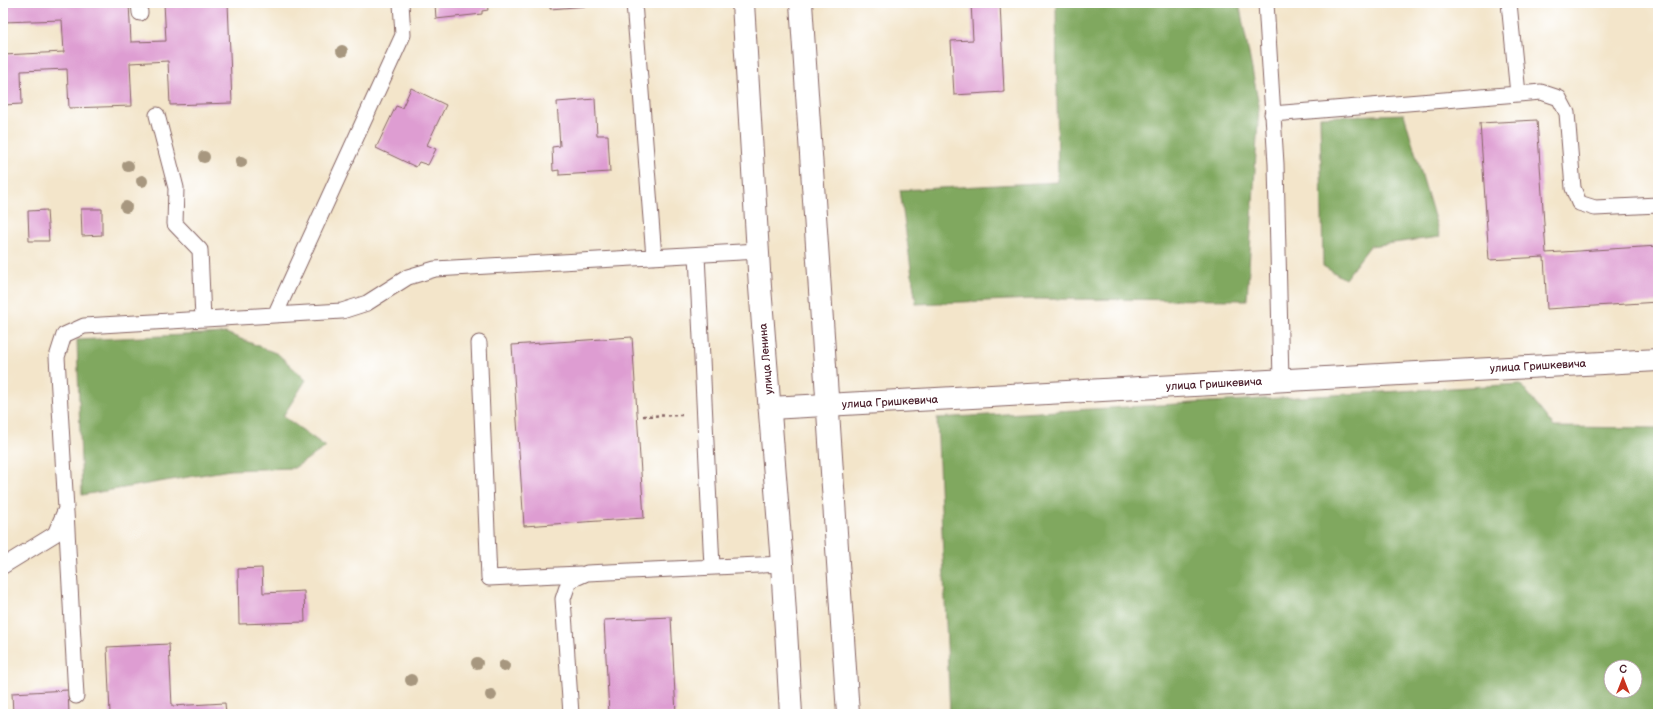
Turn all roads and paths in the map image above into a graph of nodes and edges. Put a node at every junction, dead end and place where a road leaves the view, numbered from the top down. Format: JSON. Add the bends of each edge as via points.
{"nodes":[{"id":1,"x":401,"y":3,"type":"edge"},
{"id":2,"x":634,"y":3,"type":"edge"},
{"id":3,"x":743,"y":3,"type":"edge"},
{"id":4,"x":802,"y":3,"type":"edge"},
{"id":5,"x":1266,"y":3,"type":"edge"},
{"id":6,"x":1509,"y":3,"type":"edge"},
{"id":7,"x":1518,"y":94,"type":"junction"},
{"id":8,"x":1272,"y":114,"type":"junction"},
{"id":9,"x":157,"y":115,"type":"dead end"},
{"id":10,"x":1658,"y":205,"type":"edge"},
{"id":11,"x":759,"y":251,"type":"junction"},
{"id":12,"x":697,"y":255,"type":"junction"},
{"id":13,"x":654,"y":257,"type":"junction"},
{"id":14,"x":275,"y":315,"type":"junction"},
{"id":15,"x":203,"y":319,"type":"junction"},
{"id":16,"x":479,"y":343,"type":"dead end"},
{"id":17,"x":1658,"y":360,"type":"edge"},
{"id":18,"x":1281,"y":380,"type":"junction"},
{"id":19,"x":827,"y":405,"type":"junction"},
{"id":20,"x":770,"y":408,"type":"junction"},
{"id":21,"x":705,"y":413,"type":"junction"},
{"id":22,"x":643,"y":416,"type":"dead end"},
{"id":23,"x":66,"y":509,"type":"junction"},
{"id":24,"x":782,"y":564,"type":"junction"},
{"id":25,"x":3,"y":566,"type":"edge"},
{"id":26,"x":712,"y":567,"type":"junction"},
{"id":27,"x":587,"y":573,"type":"junction"},
{"id":28,"x":76,"y":696,"type":"dead end"},
{"id":29,"x":571,"y":714,"type":"edge"},
{"id":30,"x":791,"y":714,"type":"edge"},
{"id":31,"x":848,"y":714,"type":"edge"}],
"edges":[{"from":1,"to":14,"type":"lane","via":[[403,35]]},
{"from":2,"to":13,"type":"lane"},
{"from":3,"to":11,"type":"street","name":"улица Ленина"},
{"from":4,"to":19,"type":"street"},
{"from":5,"to":8,"type":"lane"},
{"from":6,"to":7,"type":"lane"},
{"from":7,"to":8,"type":"lane"},
{"from":7,"to":10,"type":"lane","via":[[1541,92],[1559,98],[1566,113],[1573,188],[1579,203],[1595,208]]},
{"from":8,"to":18,"type":"lane","via":[[1276,164]]},
{"from":9,"to":15,"type":"lane","via":[[176,188],[175,224],[200,250]]},
{"from":11,"to":12,"type":"lane"},
{"from":11,"to":20,"type":"street","name":"улица Ленина"},
{"from":12,"to":13,"type":"lane"},
{"from":12,"to":21,"type":"lane"},
{"from":13,"to":14,"type":"lane","via":[[434,269],[408,277],[367,303],[342,311]]},
{"from":14,"to":15,"type":"lane"},
{"from":15,"to":23,"type":"lane","via":[[84,326],[64,335],[57,357]]},
{"from":16,"to":27,"type":"lane","via":[[490,578]]},
{"from":17,"to":18,"type":"street","name":"улица Гришкевича"},
{"from":18,"to":19,"type":"street","name":"улица Гришкевича"},
{"from":19,"to":20,"type":"street","name":"улица Гришкевича"},
{"from":19,"to":31,"type":"street"},
{"from":20,"to":24,"type":"street","name":"улица Ленина"},
{"from":21,"to":22,"type":"path"},
{"from":21,"to":26,"type":"lane"},
{"from":23,"to":25,"type":"lane","via":[[54,534]]},
{"from":23,"to":28,"type":"lane"},
{"from":24,"to":26,"type":"lane"},
{"from":24,"to":30,"type":"street","name":"улица Ленина"},
{"from":26,"to":27,"type":"lane"},
{"from":27,"to":29,"type":"lane","via":[[568,581],[563,598]]}]}
